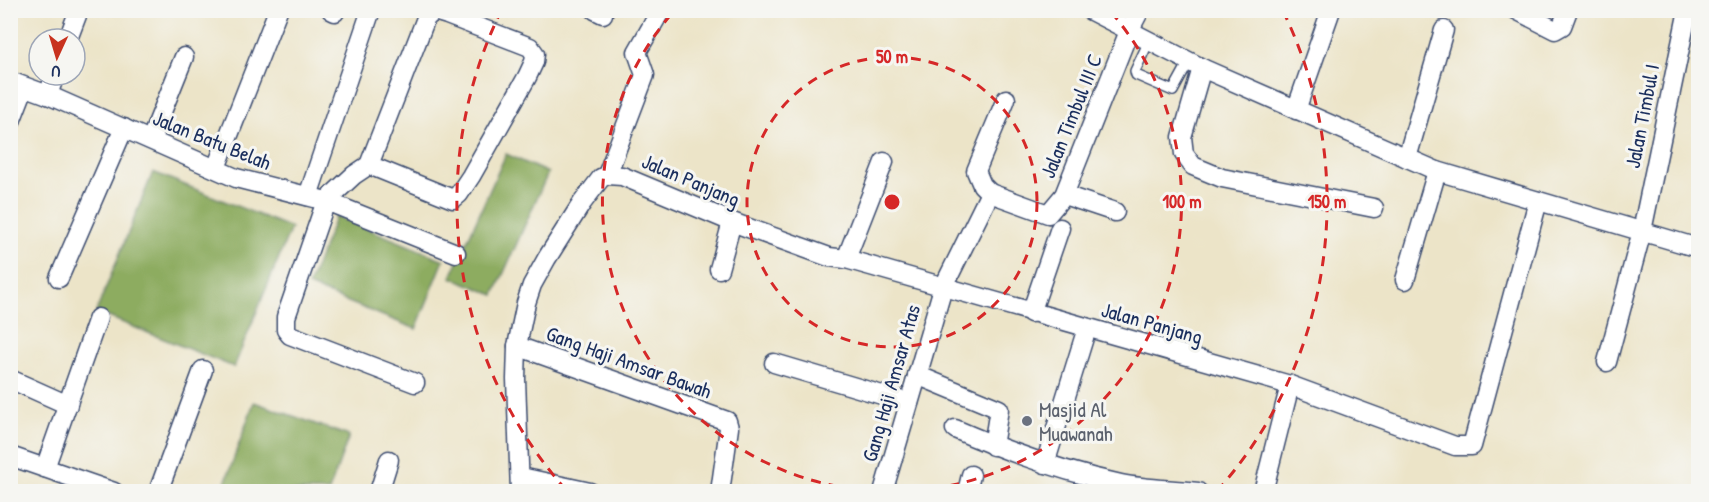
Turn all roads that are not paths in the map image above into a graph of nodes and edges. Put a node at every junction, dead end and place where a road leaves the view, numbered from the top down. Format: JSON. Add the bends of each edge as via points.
{"nodes":[{"id":1,"x":79,"y":10,"type":"edge"},
{"id":2,"x":278,"y":10,"type":"edge"},
{"id":3,"x":371,"y":10,"type":"edge"},
{"id":4,"x":661,"y":10,"type":"edge"},
{"id":5,"x":1089,"y":10,"type":"edge"},
{"id":6,"x":1140,"y":10,"type":"edge"},
{"id":7,"x":1331,"y":10,"type":"edge"},
{"id":8,"x":1516,"y":10,"type":"edge"},
{"id":9,"x":1568,"y":10,"type":"edge"},
{"id":10,"x":1688,"y":10,"type":"edge"},
{"id":11,"x":73,"y":27,"type":"edge"},
{"id":12,"x":1444,"y":30,"type":"dead end"},
{"id":13,"x":1129,"y":31,"type":"junction"},
{"id":14,"x":1149,"y":41,"type":"junction"},
{"id":15,"x":184,"y":57,"type":"dead end"},
{"id":16,"x":1196,"y":65,"type":"junction"},
{"id":17,"x":17,"y":84,"type":"edge"},
{"id":18,"x":51,"y":87,"type":"edge"},
{"id":19,"x":48,"y":95,"type":"junction"},
{"id":20,"x":1006,"y":99,"type":"dead end"},
{"id":21,"x":1296,"y":110,"type":"junction"},
{"id":22,"x":10,"y":124,"type":"edge"},
{"id":23,"x":124,"y":128,"type":"junction"},
{"id":24,"x":150,"y":139,"type":"junction"},
{"id":25,"x":1407,"y":158,"type":"junction"},
{"id":26,"x":884,"y":162,"type":"dead end"},
{"id":27,"x":369,"y":165,"type":"junction"},
{"id":28,"x":216,"y":168,"type":"junction"},
{"id":29,"x":1437,"y":171,"type":"junction"},
{"id":30,"x":607,"y":175,"type":"junction"},
{"id":31,"x":990,"y":193,"type":"junction"},
{"id":32,"x":1064,"y":195,"type":"junction"},
{"id":33,"x":308,"y":196,"type":"junction"},
{"id":34,"x":326,"y":201,"type":"junction"},
{"id":35,"x":1538,"y":201,"type":"junction"},
{"id":36,"x":1374,"y":208,"type":"dead end"},
{"id":37,"x":1114,"y":212,"type":"dead end"},
{"id":38,"x":732,"y":222,"type":"junction"},
{"id":39,"x":1060,"y":228,"type":"dead end"},
{"id":40,"x":1642,"y":231,"type":"junction"},
{"id":41,"x":1698,"y":248,"type":"edge"},
{"id":42,"x":456,"y":253,"type":"dead end"},
{"id":43,"x":846,"y":259,"type":"junction"},
{"id":44,"x":719,"y":269,"type":"dead end"},
{"id":45,"x":58,"y":278,"type":"dead end"},
{"id":46,"x":1405,"y":280,"type":"dead end"},
{"id":47,"x":943,"y":288,"type":"junction"},
{"id":48,"x":1031,"y":313,"type":"junction"},
{"id":49,"x":98,"y":318,"type":"dead end"},
{"id":50,"x":1086,"y":328,"type":"junction"},
{"id":51,"x":517,"y":346,"type":"junction"},
{"id":52,"x":1607,"y":362,"type":"dead end"},
{"id":53,"x":774,"y":363,"type":"dead end"},
{"id":54,"x":203,"y":370,"type":"dead end"},
{"id":55,"x":917,"y":375,"type":"junction"},
{"id":56,"x":10,"y":379,"type":"edge"},
{"id":57,"x":415,"y":383,"type":"dead end"},
{"id":58,"x":1290,"y":386,"type":"junction"},
{"id":59,"x":909,"y":403,"type":"junction"},
{"id":60,"x":68,"y":405,"type":"junction"},
{"id":61,"x":955,"y":429,"type":"dead end"},
{"id":62,"x":993,"y":446,"type":"junction"},
{"id":63,"x":10,"y":456,"type":"edge"},
{"id":64,"x":389,"y":460,"type":"dead end"},
{"id":65,"x":1045,"y":464,"type":"junction"},
{"id":66,"x":45,"y":468,"type":"junction"},
{"id":67,"x":520,"y":484,"type":"edge"},
{"id":68,"x":114,"y":492,"type":"edge"},
{"id":69,"x":158,"y":492,"type":"edge"},
{"id":70,"x":379,"y":492,"type":"edge"},
{"id":71,"x":590,"y":492,"type":"edge"},
{"id":72,"x":720,"y":492,"type":"edge"},
{"id":73,"x":883,"y":492,"type":"edge"},
{"id":74,"x":1198,"y":492,"type":"edge"},
{"id":75,"x":1263,"y":492,"type":"edge"}],
"edges":[{"from":1,"to":11,"type":"street"},
{"from":2,"to":28,"type":"street"},
{"from":3,"to":33,"type":"street"},
{"from":4,"to":30,"type":"street","via":[[637,52],[645,75]]},
{"from":5,"to":13,"type":"street"},
{"from":6,"to":13,"type":"street","name":"Jalan Timbul III C"},
{"from":7,"to":21,"type":"street"},
{"from":8,"to":9,"type":"street","via":[[1555,30],[1562,26]]},
{"from":10,"to":40,"type":"street","name":"Jalan Timbul I"},
{"from":12,"to":25,"type":"street"},
{"from":13,"to":14,"type":"street"},
{"from":13,"to":32,"type":"street","name":"Jalan Timbul III C"},
{"from":14,"to":16,"type":"street"},
{"from":14,"to":16,"type":"lane","via":[[1136,75],[1173,91]]},
{"from":15,"to":24,"type":"street"},
{"from":16,"to":21,"type":"street"},
{"from":16,"to":36,"type":"street","via":[[1182,137],[1184,154],[1193,166],[1222,178]]},
{"from":17,"to":19,"type":"street","name":"Jalan Batu Belah"},
{"from":17,"to":22,"type":"street"},
{"from":18,"to":19,"type":"street"},
{"from":19,"to":23,"type":"street","name":"Jalan Batu Belah"},
{"from":20,"to":31,"type":"street","via":[[976,171]]},
{"from":21,"to":25,"type":"street"},
{"from":23,"to":24,"type":"street","name":"Jalan Batu Belah"},
{"from":23,"to":45,"type":"street"},
{"from":24,"to":28,"type":"street","name":"Jalan Batu Belah"},
{"from":25,"to":29,"type":"street"},
{"from":26,"to":43,"type":"street"},
{"from":27,"to":27,"type":"street","via":[[453,199],[471,176],[535,54],[530,47],[447,15],[429,14]]},
{"from":27,"to":34,"type":"street"},
{"from":28,"to":33,"type":"street","name":"Jalan Batu Belah","via":[[236,178]]},
{"from":29,"to":35,"type":"street"},
{"from":29,"to":46,"type":"street"},
{"from":30,"to":38,"type":"street","name":"Jalan Panjang","via":[[622,176]]},
{"from":30,"to":51,"type":"street","name":"Jalan Panjang","via":[[582,203],[532,285]]},
{"from":31,"to":32,"type":"street","name":"Jalan Timbul III C","via":[[1048,214]]},
{"from":31,"to":47,"type":"street"},
{"from":32,"to":37,"type":"street"},
{"from":33,"to":34,"type":"street","name":"Jalan Batu Belah"},
{"from":34,"to":42,"type":"street","name":"Jalan Batu Belah"},
{"from":34,"to":57,"type":"street","via":[[286,317],[286,330],[303,342]]},
{"from":35,"to":40,"type":"street"},
{"from":35,"to":58,"type":"street","name":"Jalan Panjang","via":[[1472,446],[1455,446]]},
{"from":38,"to":43,"type":"street","name":"Jalan Panjang","via":[[829,257]]},
{"from":38,"to":44,"type":"street"},
{"from":39,"to":48,"type":"street"},
{"from":40,"to":41,"type":"street"},
{"from":40,"to":52,"type":"street","name":"Jalan Timbul I"},
{"from":43,"to":47,"type":"street","name":"Jalan Panjang"},
{"from":47,"to":48,"type":"street","name":"Jalan Panjang"},
{"from":47,"to":55,"type":"street","name":"Gang Haji Amsar Atas"},
{"from":48,"to":50,"type":"street","name":"Jalan Panjang"},
{"from":49,"to":60,"type":"street"},
{"from":50,"to":58,"type":"street","name":"Jalan Panjang"},
{"from":50,"to":65,"type":"street"},
{"from":51,"to":67,"type":"street","name":"Gang Haji Amsar Bawah"},
{"from":51,"to":72,"type":"street","name":"Gang Haji Amsar Bawah","via":[[727,421]]},
{"from":53,"to":59,"type":"street"},
{"from":54,"to":69,"type":"street"},
{"from":55,"to":59,"type":"street","name":"Gang Haji Amsar Atas"},
{"from":55,"to":62,"type":"street","via":[[999,409]]},
{"from":56,"to":60,"type":"street"},
{"from":58,"to":75,"type":"street"},
{"from":59,"to":73,"type":"street","name":"Gang Haji Amsar Atas"},
{"from":60,"to":66,"type":"street"},
{"from":61,"to":62,"type":"street"},
{"from":62,"to":65,"type":"street"},
{"from":63,"to":66,"type":"street"},
{"from":64,"to":70,"type":"street"},
{"from":65,"to":74,"type":"street","via":[[1122,484]]},
{"from":66,"to":68,"type":"street"},
{"from":67,"to":71,"type":"street"}]}
